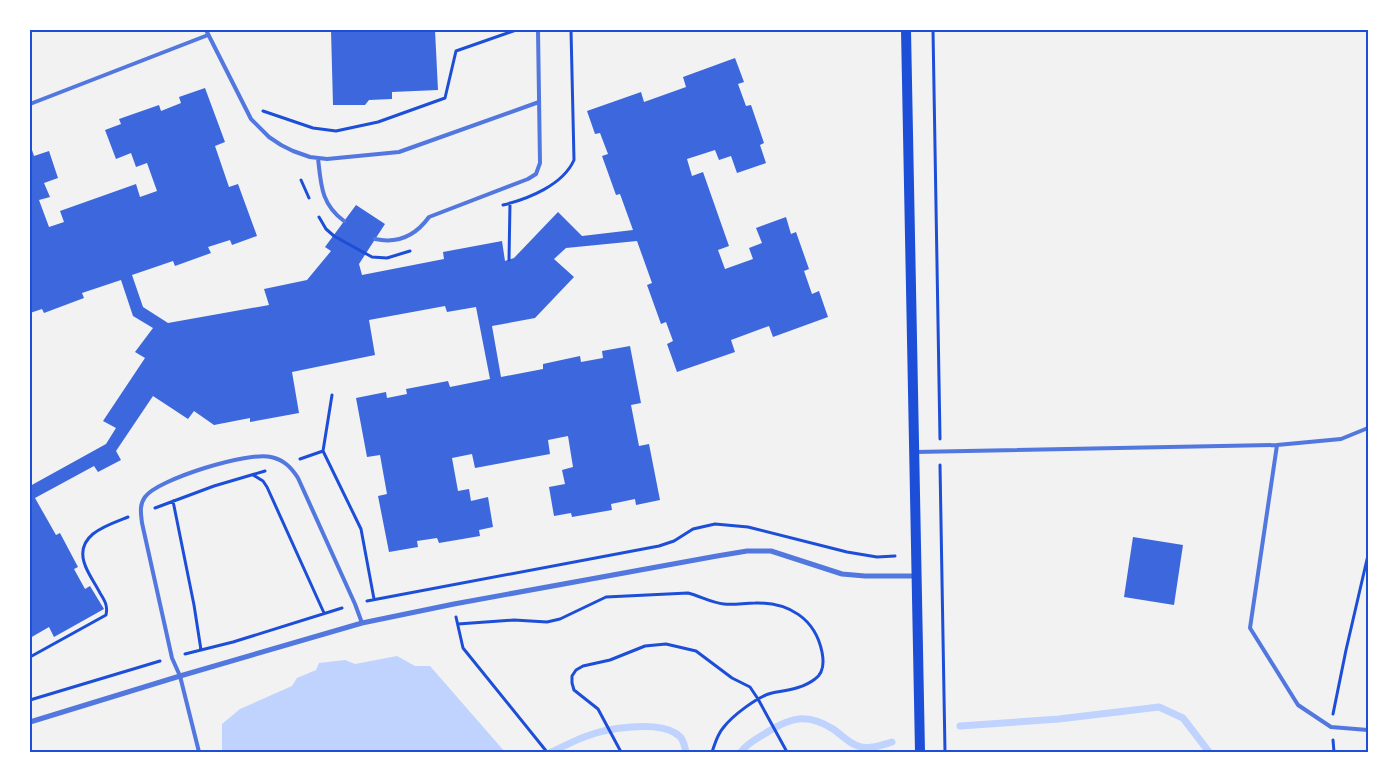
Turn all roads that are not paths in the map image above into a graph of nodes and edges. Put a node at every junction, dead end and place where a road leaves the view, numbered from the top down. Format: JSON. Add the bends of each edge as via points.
{"nodes":[{"id":1,"x":206,"y":30,"type":"edge"},
{"id":2,"x":538,"y":30,"type":"edge"},
{"id":3,"x":906,"y":30,"type":"edge"},
{"id":4,"x":208,"y":36,"type":"junction"},
{"id":5,"x":539,"y":102,"type":"junction"},
{"id":6,"x":30,"y":104,"type":"edge"},
{"id":7,"x":318,"y":158,"type":"junction"},
{"id":8,"x":344,"y":221,"type":"dead end"},
{"id":9,"x":375,"y":239,"type":"dead end"},
{"id":10,"x":1368,"y":428,"type":"edge"},
{"id":11,"x":1277,"y":445,"type":"junction"},
{"id":12,"x":913,"y":452,"type":"junction"},
{"id":13,"x":916,"y":576,"type":"junction"},
{"id":14,"x":362,"y":623,"type":"junction"},
{"id":15,"x":180,"y":676,"type":"junction"},
{"id":16,"x":30,"y":722,"type":"edge"},
{"id":17,"x":1368,"y":730,"type":"edge"},
{"id":18,"x":199,"y":752,"type":"edge"},
{"id":19,"x":920,"y":752,"type":"edge"}],
"edges":[{"from":1,"to":4,"type":"lane"},
{"from":2,"to":5,"type":"lane"},
{"from":3,"to":12,"type":"main road"},
{"from":4,"to":6,"type":"lane"},
{"from":4,"to":7,"type":"lane","via":[[251,119],[269,137],[293,151]]},
{"from":5,"to":7,"type":"lane","via":[[399,152]]},
{"from":5,"to":9,"type":"lane","via":[[540,163],[532,177],[429,217],[409,236]]},
{"from":7,"to":8,"type":"lane","via":[[324,196],[333,213]]},
{"from":10,"to":11,"type":"lane","via":[[1341,439]]},
{"from":11,"to":12,"type":"lane"},
{"from":11,"to":17,"type":"lane","via":[[1250,628],[1298,705],[1331,726]]},
{"from":12,"to":13,"type":"main road"},
{"from":13,"to":14,"type":"street","via":[[842,574],[771,551],[747,551]]},
{"from":13,"to":19,"type":"main road"},
{"from":14,"to":15,"type":"street"},
{"from":14,"to":15,"type":"lane","via":[[292,469],[270,456],[239,459],[161,485],[148,493],[141,505],[142,523],[172,658]]},
{"from":15,"to":16,"type":"street"},
{"from":15,"to":18,"type":"lane"}]}
